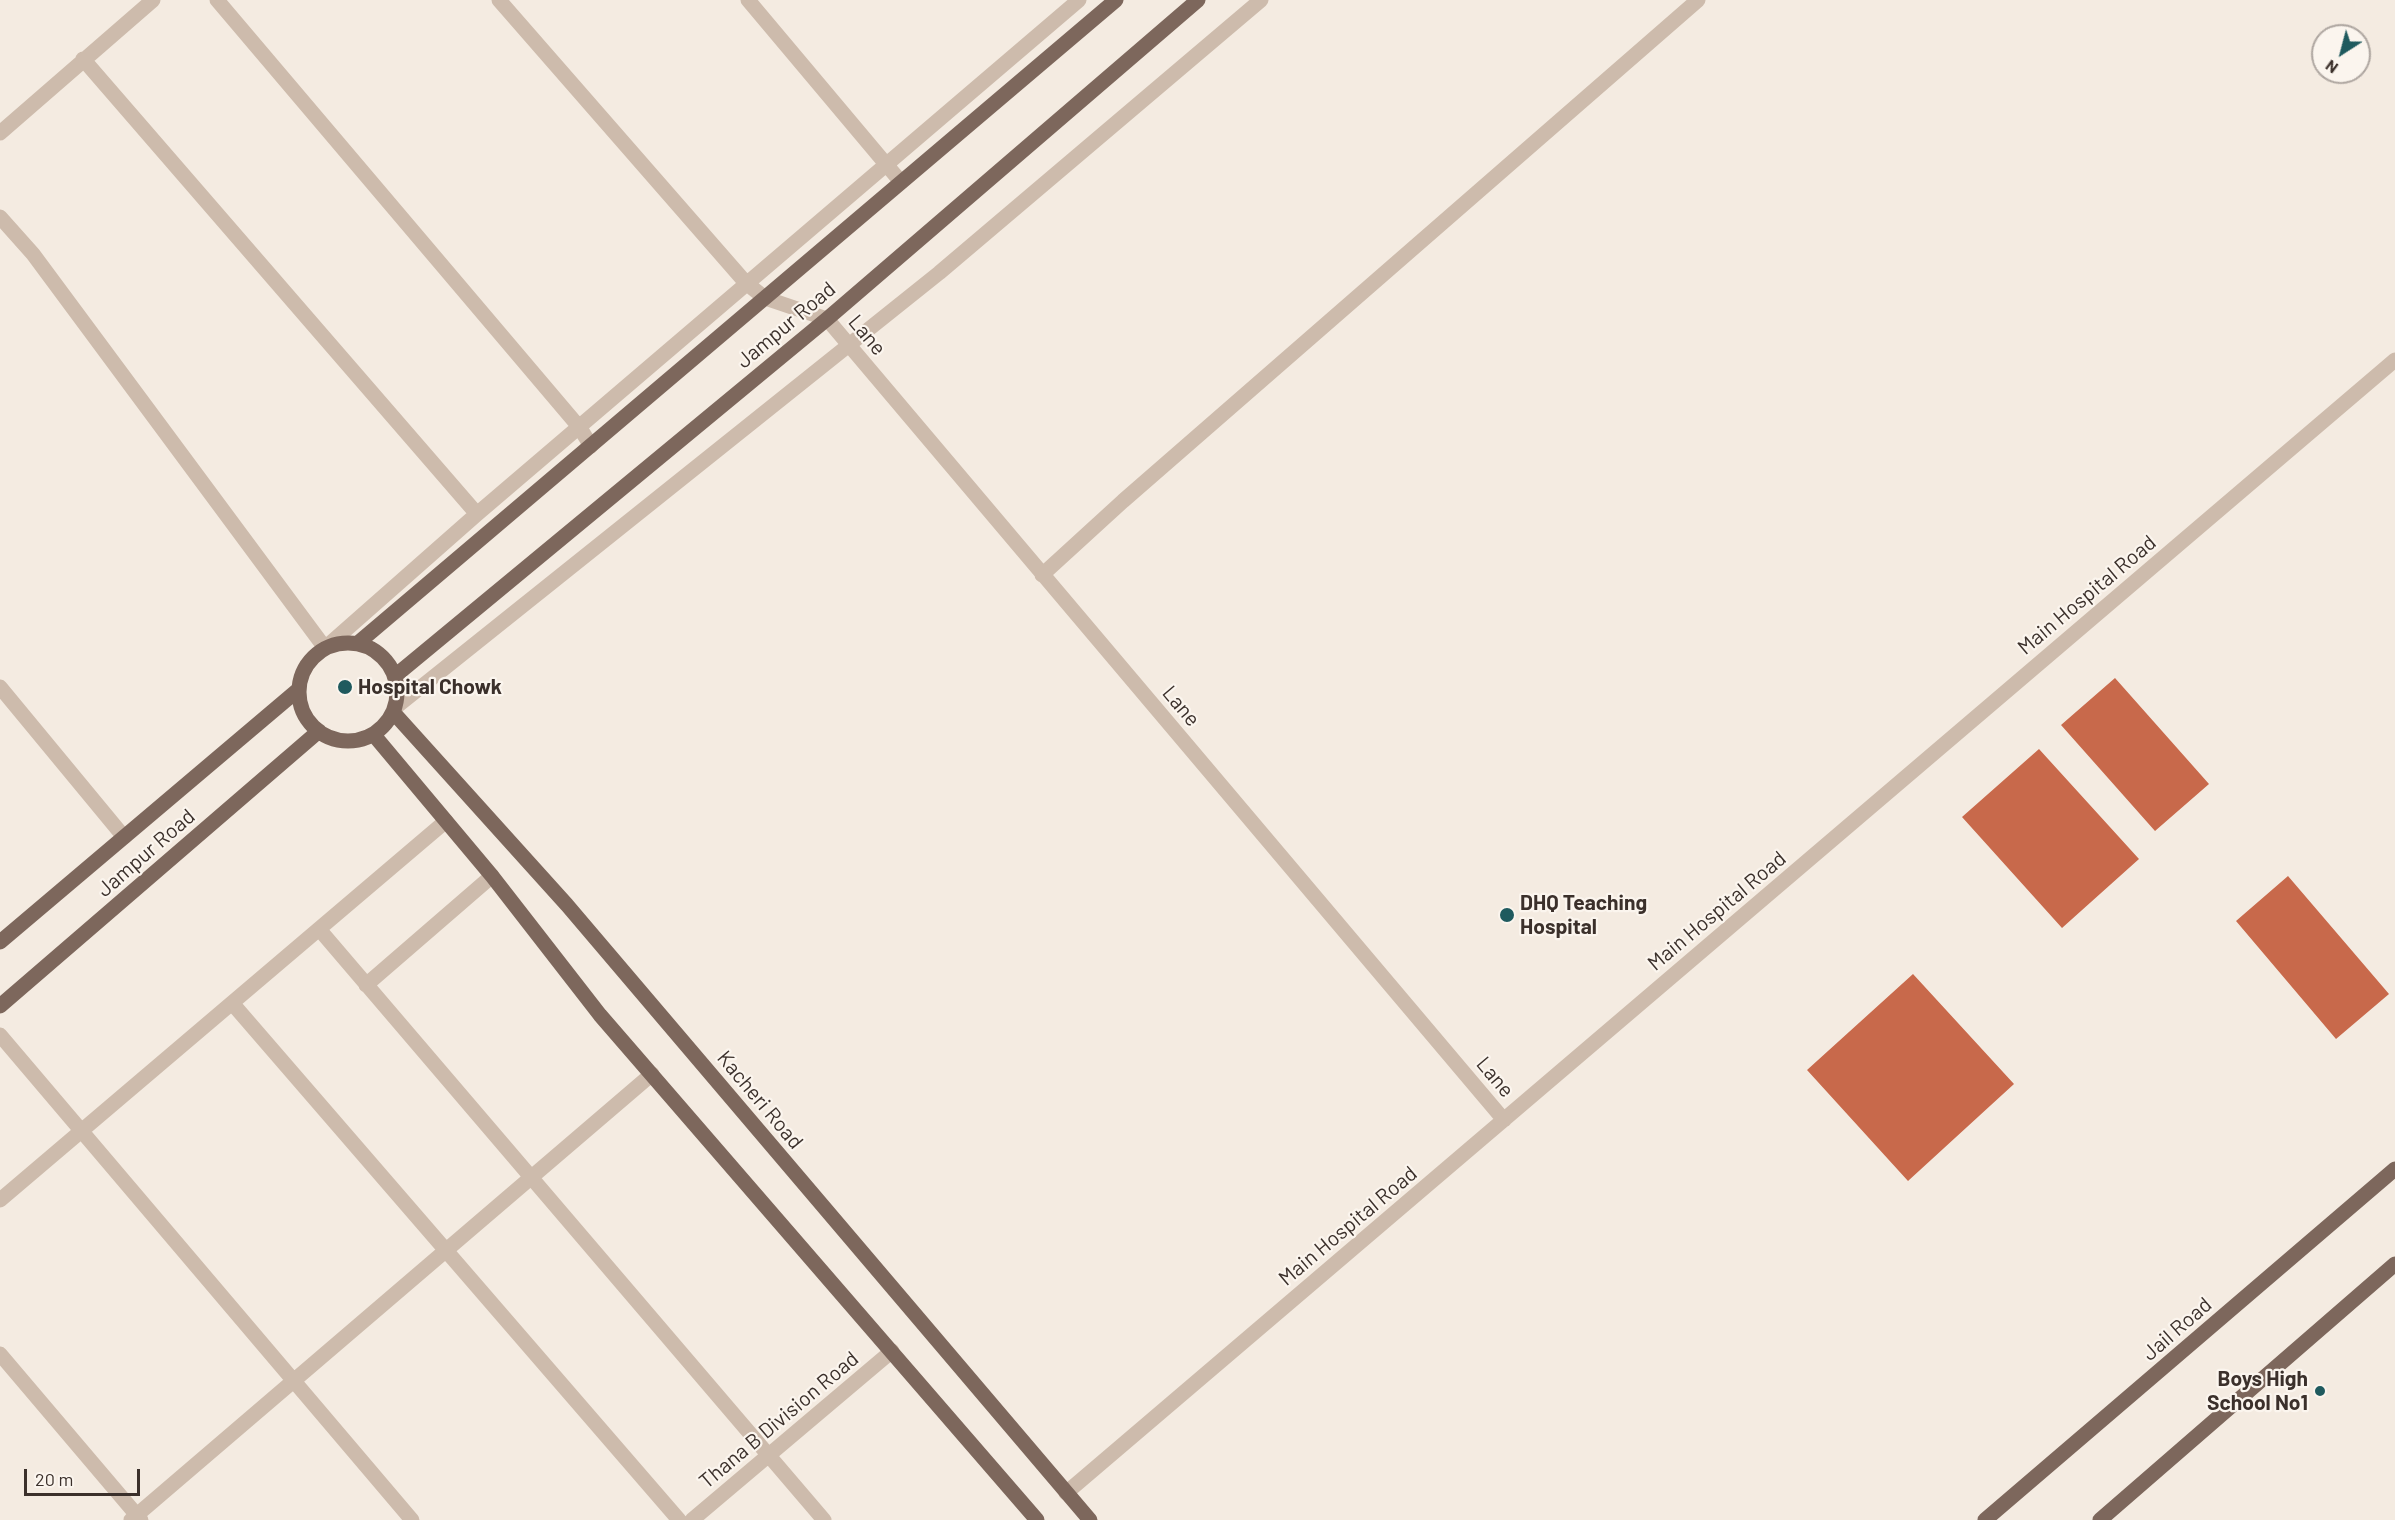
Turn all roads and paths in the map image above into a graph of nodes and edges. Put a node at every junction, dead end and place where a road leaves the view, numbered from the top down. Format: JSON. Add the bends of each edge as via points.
{"nodes":[{"id":1,"x":153,"y":0,"type":"edge"},
{"id":2,"x":217,"y":0,"type":"edge"},
{"id":3,"x":499,"y":0,"type":"edge"},
{"id":4,"x":748,"y":0,"type":"edge"},
{"id":5,"x":1079,"y":0,"type":"edge"},
{"id":6,"x":1116,"y":0,"type":"edge"},
{"id":7,"x":1198,"y":0,"type":"edge"},
{"id":8,"x":1261,"y":0,"type":"edge"},
{"id":9,"x":1698,"y":0,"type":"edge"},
{"id":10,"x":83,"y":59,"type":"junction"},
{"id":11,"x":0,"y":133,"type":"edge"},
{"id":12,"x":886,"y":164,"type":"junction"},
{"id":13,"x":901,"y":182,"type":"junction"},
{"id":14,"x":0,"y":217,"type":"edge"},
{"id":15,"x":747,"y":283,"type":"junction"},
{"id":16,"x":765,"y":298,"type":"junction"},
{"id":17,"x":827,"y":319,"type":"junction"},
{"id":18,"x":848,"y":345,"type":"junction"},
{"id":19,"x":2395,"y":360,"type":"edge"},
{"id":20,"x":580,"y":428,"type":"junction"},
{"id":21,"x":591,"y":446,"type":"junction"},
{"id":22,"x":477,"y":514,"type":"junction"},
{"id":23,"x":1042,"y":575,"type":"junction"},
{"id":24,"x":358,"y":643,"type":"junction"},
{"id":25,"x":325,"y":648,"type":"junction"},
{"id":26,"x":395,"y":676,"type":"junction"},
{"id":27,"x":0,"y":687,"type":"edge"},
{"id":28,"x":299,"y":689,"type":"junction"},
{"id":29,"x":394,"y":710,"type":"junction"},
{"id":30,"x":319,"y":731,"type":"junction"},
{"id":31,"x":373,"y":734,"type":"junction"},
{"id":32,"x":446,"y":821,"type":"junction"},
{"id":33,"x":124,"y":837,"type":"junction"},
{"id":34,"x":492,"y":876,"type":"junction"},
{"id":35,"x":319,"y":928,"type":"junction"},
{"id":36,"x":0,"y":942,"type":"edge"},
{"id":37,"x":366,"y":985,"type":"junction"},
{"id":38,"x":232,"y":1003,"type":"junction"},
{"id":39,"x":0,"y":1006,"type":"edge"},
{"id":40,"x":0,"y":1035,"type":"edge"},
{"id":41,"x":652,"y":1074,"type":"junction"},
{"id":42,"x":1504,"y":1120,"type":"junction"},
{"id":43,"x":81,"y":1130,"type":"junction"},
{"id":44,"x":2395,"y":1169,"type":"edge"},
{"id":45,"x":530,"y":1177,"type":"junction"},
{"id":46,"x":0,"y":1200,"type":"edge"},
{"id":47,"x":446,"y":1250,"type":"junction"},
{"id":48,"x":2395,"y":1264,"type":"edge"},
{"id":49,"x":892,"y":1351,"type":"junction"},
{"id":50,"x":0,"y":1354,"type":"edge"},
{"id":51,"x":293,"y":1380,"type":"junction"},
{"id":52,"x":768,"y":1455,"type":"junction"},
{"id":53,"x":1066,"y":1493,"type":"junction"},
{"id":54,"x":136,"y":1518,"type":"edge"},
{"id":55,"x":412,"y":1520,"type":"edge"},
{"id":56,"x":679,"y":1520,"type":"edge"},
{"id":57,"x":692,"y":1520,"type":"edge"},
{"id":58,"x":824,"y":1520,"type":"edge"},
{"id":59,"x":1037,"y":1520,"type":"edge"},
{"id":60,"x":1090,"y":1520,"type":"edge"},
{"id":61,"x":1986,"y":1520,"type":"edge"},
{"id":62,"x":2100,"y":1520,"type":"edge"}],
"edges":[{"from":1,"to":10,"type":"street"},
{"from":2,"to":20,"type":"street"},
{"from":3,"to":15,"type":"street"},
{"from":4,"to":12,"type":"street"},
{"from":5,"to":12,"type":"street"},
{"from":6,"to":13,"type":"main road","name":"Jampur Road"},
{"from":7,"to":17,"type":"main road","name":"Jampur Road"},
{"from":8,"to":18,"type":"street","via":[[939,273]]},
{"from":9,"to":23,"type":"street"},
{"from":10,"to":11,"type":"street"},
{"from":10,"to":22,"type":"street"},
{"from":12,"to":13,"type":"street"},
{"from":12,"to":15,"type":"street"},
{"from":13,"to":16,"type":"main road","name":"Jampur Road"},
{"from":14,"to":25,"type":"street","via":[[33,254]]},
{"from":15,"to":16,"type":"street"},
{"from":15,"to":20,"type":"street"},
{"from":16,"to":17,"type":"street"},
{"from":16,"to":21,"type":"main road","name":"Jampur Road"},
{"from":17,"to":18,"type":"street","name":"Lane"},
{"from":17,"to":26,"type":"main road","name":"Jampur Road"},
{"from":18,"to":23,"type":"street","name":"Lane"},
{"from":18,"to":29,"type":"street"},
{"from":19,"to":42,"type":"street","name":"Main Hospital Road"},
{"from":20,"to":21,"type":"street"},
{"from":20,"to":22,"type":"street"},
{"from":21,"to":24,"type":"main road","name":"Jampur Road"},
{"from":22,"to":25,"type":"street"},
{"from":23,"to":42,"type":"street","name":"Lane"},
{"from":24,"to":25,"type":"main road","via":[[341,642]]},
{"from":24,"to":26,"type":"main road","via":[[387,661]]},
{"from":25,"to":28,"type":"main road","via":[[311,658]]},
{"from":26,"to":29,"type":"main road","via":[[398,692]]},
{"from":27,"to":33,"type":"street"},
{"from":28,"to":30,"type":"main road","via":[[300,705]]},
{"from":28,"to":33,"type":"main road","name":"Jampur Road"},
{"from":29,"to":31,"type":"main road","via":[[389,721]]},
{"from":29,"to":53,"type":"main road","name":"Kacheri Road","via":[[567,905]]},
{"from":30,"to":31,"type":"main road","via":[[348,741]]},
{"from":30,"to":39,"type":"main road","name":"Jampur Road"},
{"from":31,"to":32,"type":"main road"},
{"from":32,"to":34,"type":"main road"},
{"from":32,"to":35,"type":"street"},
{"from":33,"to":36,"type":"main road","name":"Jampur Road"},
{"from":34,"to":37,"type":"street"},
{"from":34,"to":41,"type":"main road","via":[[600,1015]]},
{"from":35,"to":37,"type":"street"},
{"from":35,"to":38,"type":"street"},
{"from":37,"to":45,"type":"street"},
{"from":38,"to":43,"type":"street"},
{"from":38,"to":47,"type":"street"},
{"from":40,"to":43,"type":"street"},
{"from":41,"to":45,"type":"street"},
{"from":41,"to":49,"type":"main road"},
{"from":42,"to":53,"type":"street","name":"Main Hospital Road"},
{"from":43,"to":46,"type":"street"},
{"from":43,"to":51,"type":"street"},
{"from":44,"to":61,"type":"main road","name":"Jail Road"},
{"from":45,"to":47,"type":"street"},
{"from":45,"to":52,"type":"street"},
{"from":47,"to":51,"type":"street"},
{"from":47,"to":56,"type":"street"},
{"from":48,"to":62,"type":"main road"},
{"from":49,"to":52,"type":"street","name":"Thana B Division Road"},
{"from":49,"to":59,"type":"main road"},
{"from":50,"to":54,"type":"street"},
{"from":51,"to":54,"type":"street"},
{"from":51,"to":55,"type":"street"},
{"from":52,"to":57,"type":"street","name":"Thana B Division Road"},
{"from":52,"to":58,"type":"street"},
{"from":53,"to":60,"type":"main road","name":"Kacheri Road"}]}
